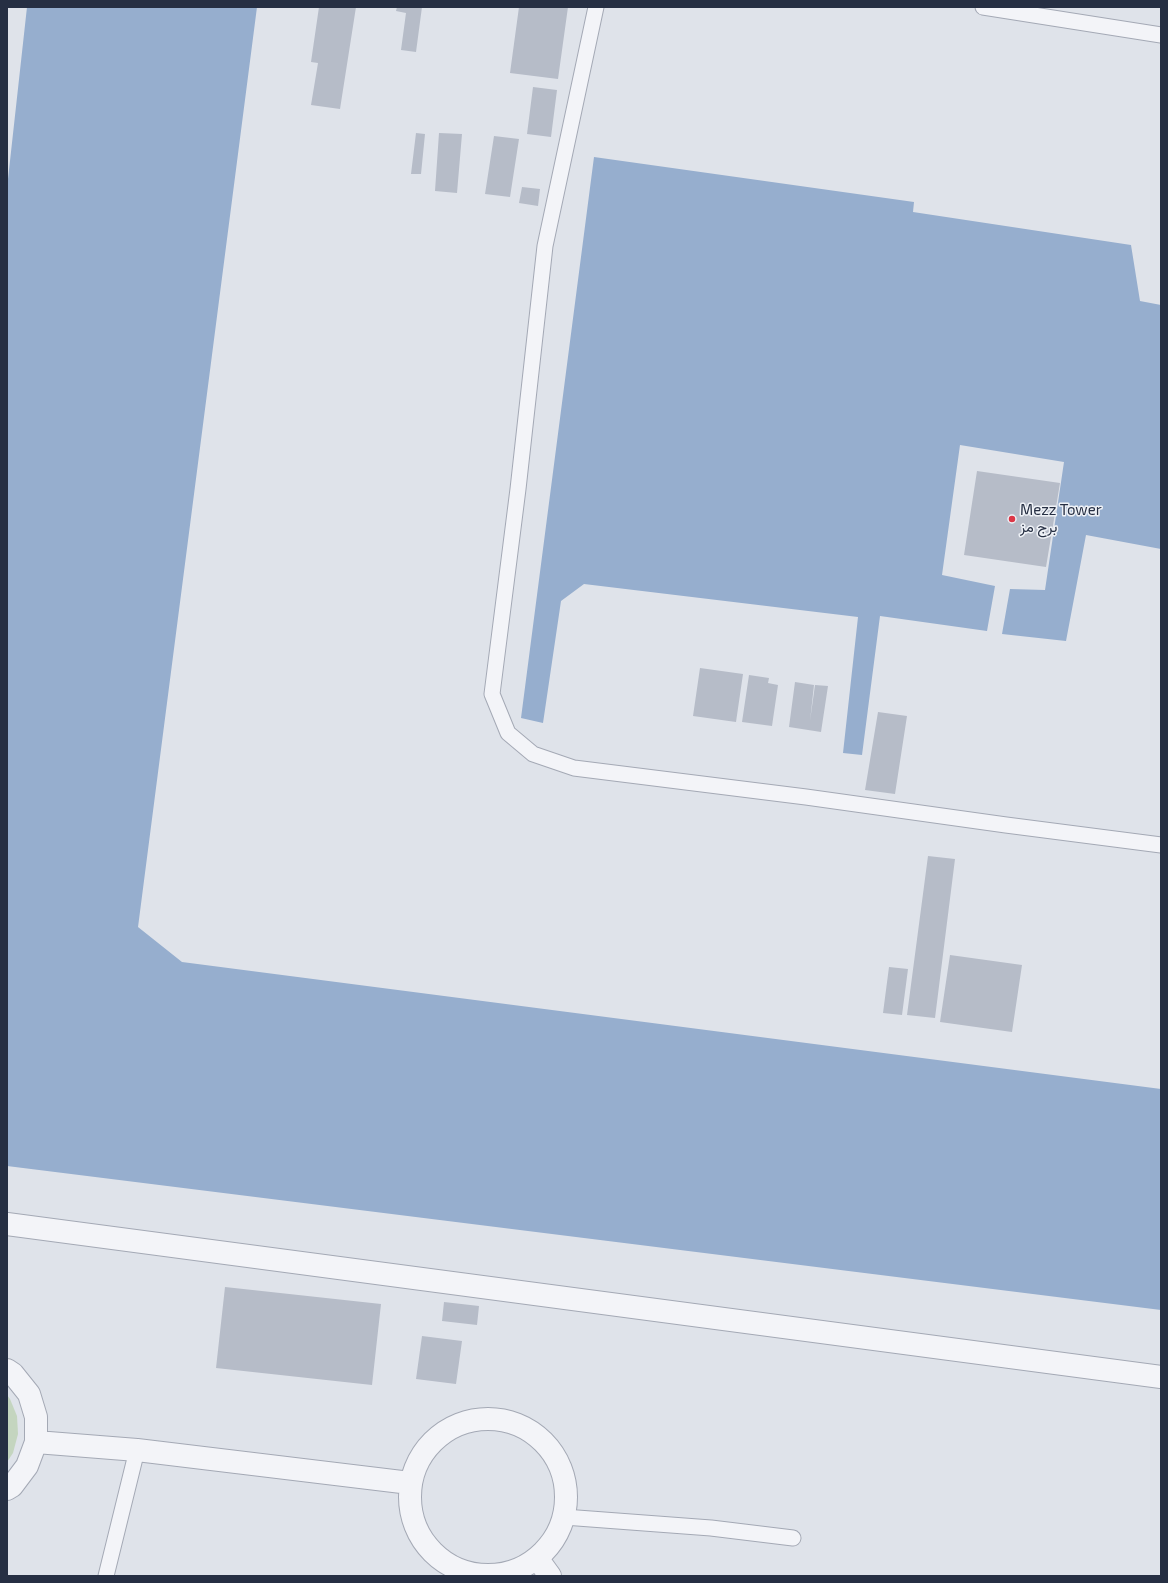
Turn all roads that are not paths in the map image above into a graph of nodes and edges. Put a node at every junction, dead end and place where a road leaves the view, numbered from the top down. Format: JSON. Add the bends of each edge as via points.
{"nodes":[{"id":1,"x":596,"y":7,"type":"edge"},
{"id":2,"x":983,"y":7,"type":"edge"},
{"id":3,"x":1161,"y":35,"type":"edge"},
{"id":4,"x":1161,"y":845,"type":"edge"},
{"id":5,"x":7,"y":1224,"type":"edge"},
{"id":6,"x":7,"y":1370,"type":"edge"},
{"id":7,"x":1161,"y":1377,"type":"edge"},
{"id":8,"x":36,"y":1442,"type":"junction"},
{"id":9,"x":137,"y":1450,"type":"junction"},
{"id":10,"x":410,"y":1483,"type":"junction"},
{"id":11,"x":7,"y":1489,"type":"edge"},
{"id":12,"x":564,"y":1517,"type":"junction"},
{"id":13,"x":793,"y":1538,"type":"dead end"},
{"id":14,"x":537,"y":1558,"type":"junction"},
{"id":15,"x":106,"y":1576,"type":"edge"},
{"id":16,"x":550,"y":1576,"type":"edge"}],
"edges":[{"from":1,"to":4,"type":"lane","via":[[545,246],[492,694],[508,733],[533,754],[574,768]]},
{"from":2,"to":3,"type":"lane"},
{"from":5,"to":7,"type":"street"},
{"from":6,"to":8,"type":"street","via":[[28,1394],[36,1418]]},
{"from":8,"to":9,"type":"street"},
{"from":8,"to":11,"type":"street","via":[[28,1466]]},
{"from":9,"to":10,"type":"street"},
{"from":9,"to":15,"type":"lane"},
{"from":10,"to":12,"type":"street","via":[[419,1459],[434,1439],[456,1426],[480,1419],[505,1420],[529,1429],[548,1446],[561,1467],[566,1492]]},
{"from":10,"to":14,"type":"street","via":[[409,1507],[416,1529],[428,1549],[447,1564],[469,1573],[492,1575],[516,1570]]},
{"from":12,"to":13,"type":"lane","via":[[711,1528]]},
{"from":12,"to":14,"type":"street","via":[[554,1540]]},
{"from":14,"to":16,"type":"street"}]}
